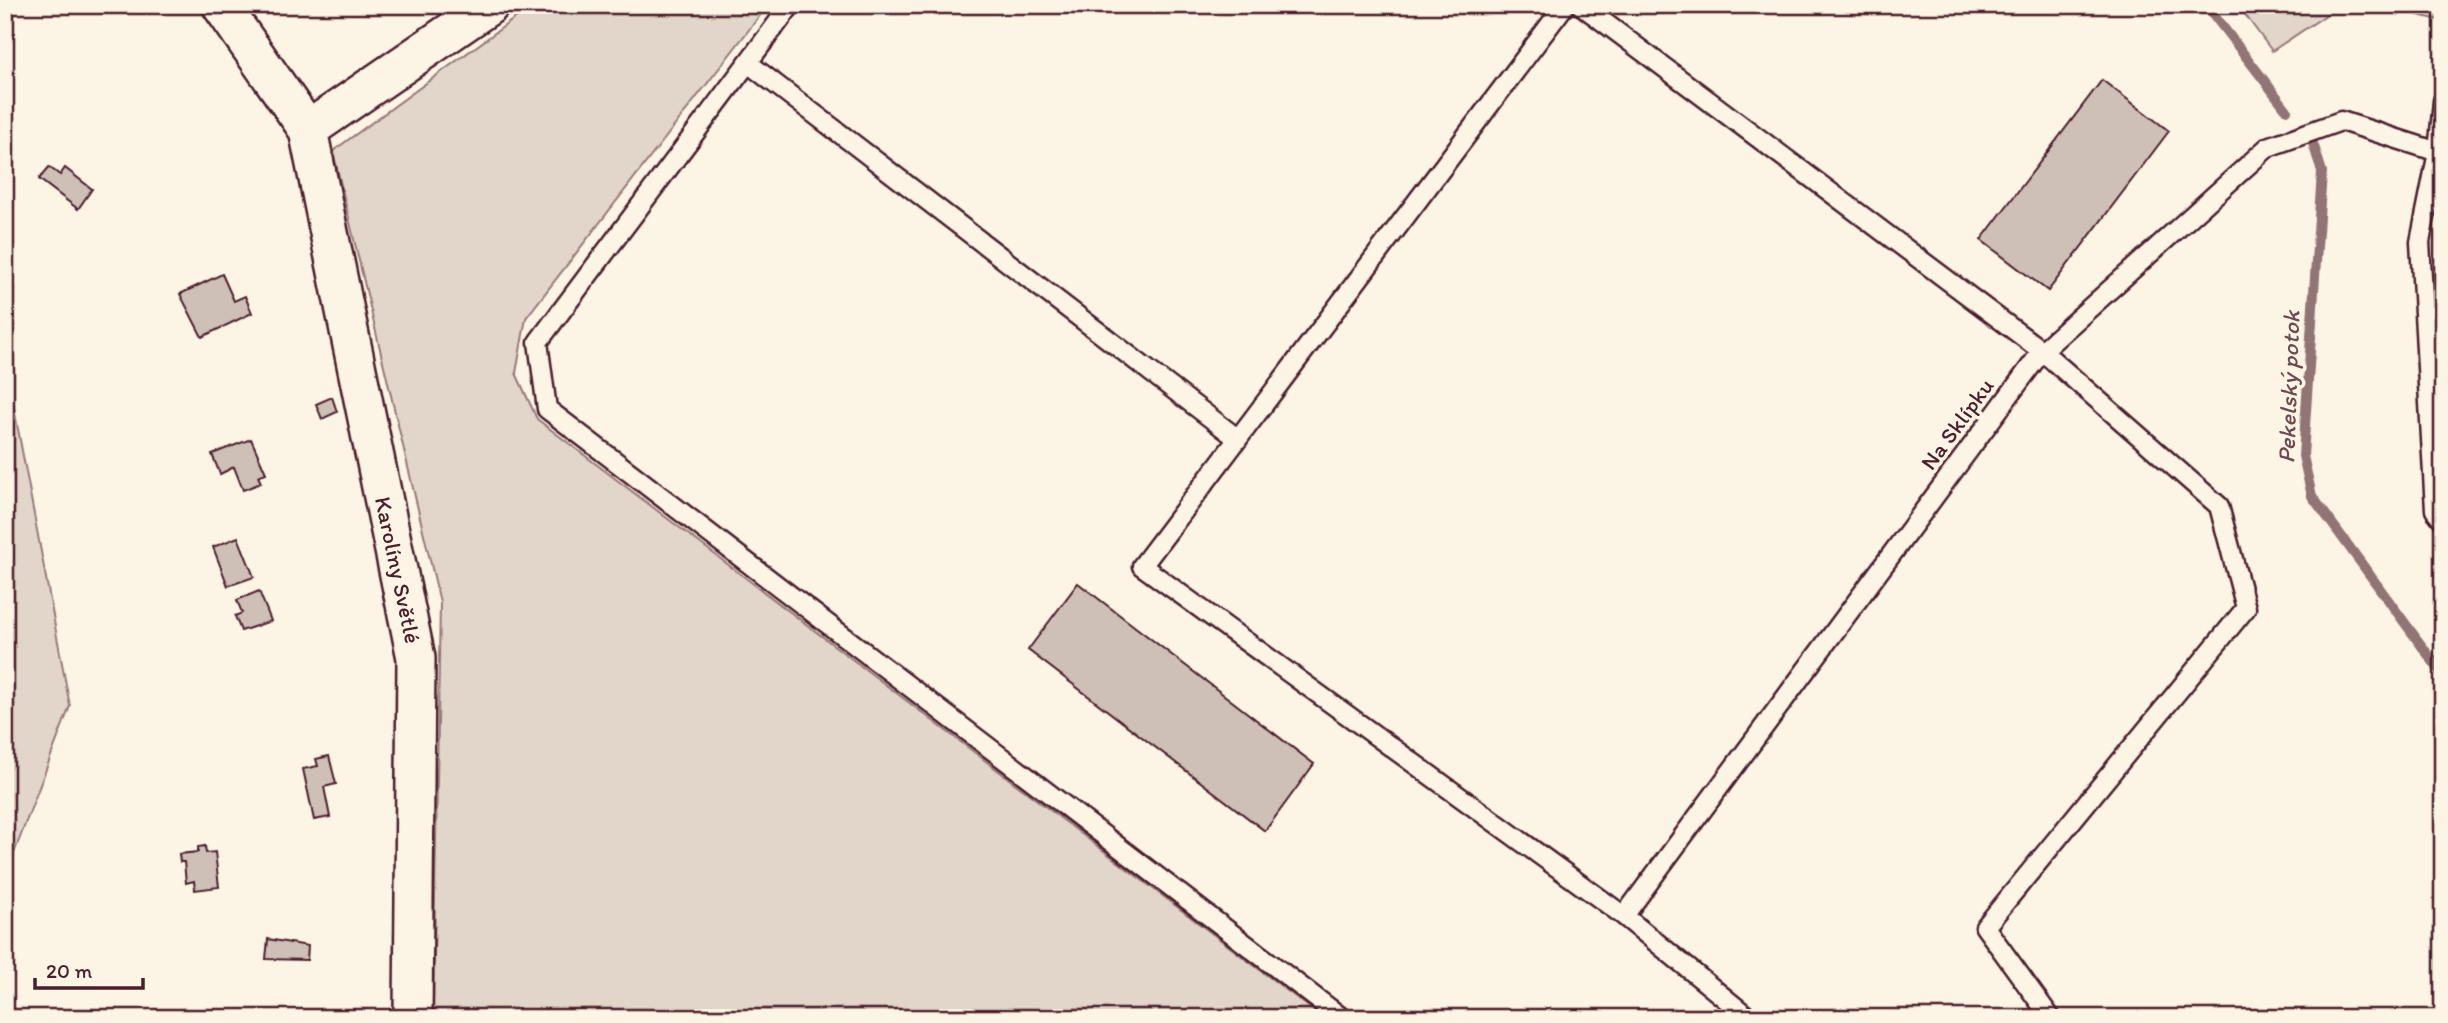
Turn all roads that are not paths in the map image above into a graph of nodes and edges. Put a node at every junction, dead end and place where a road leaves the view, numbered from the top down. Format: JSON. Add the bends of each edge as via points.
{"nodes":[{"id":1,"x":221,"y":5,"type":"edge"},
{"id":2,"x":490,"y":5,"type":"edge"},
{"id":3,"x":791,"y":5,"type":"edge"},
{"id":4,"x":1565,"y":5,"type":"edge"},
{"id":5,"x":1581,"y":5,"type":"edge"},
{"id":6,"x":748,"y":62,"type":"junction"},
{"id":7,"x":2443,"y":101,"type":"edge"},
{"id":8,"x":308,"y":130,"type":"junction"},
{"id":9,"x":2440,"y":153,"type":"edge"},
{"id":10,"x":2042,"y":351,"type":"junction"},
{"id":11,"x":1238,"y":439,"type":"junction"},
{"id":12,"x":2443,"y":520,"type":"edge"},
{"id":13,"x":1624,"y":916,"type":"junction"},
{"id":14,"x":413,"y":1018,"type":"edge"},
{"id":15,"x":1342,"y":1018,"type":"edge"},
{"id":16,"x":1749,"y":1018,"type":"edge"},
{"id":17,"x":2051,"y":1018,"type":"edge"}],
"edges":[{"from":1,"to":8,"type":"street","name":"Karolíny Světlé"},
{"from":2,"to":8,"type":"street"},
{"from":3,"to":6,"type":"lane"},
{"from":4,"to":11,"type":"lane"},
{"from":5,"to":10,"type":"lane"},
{"from":6,"to":11,"type":"lane"},
{"from":6,"to":15,"type":"lane","via":[[538,342],[547,409]]},
{"from":7,"to":9,"type":"lane"},
{"from":8,"to":14,"type":"street","name":"Karolíny Světlé","via":[[416,658]]},
{"from":9,"to":10,"type":"lane","name":"Na Sklípku","via":[[2341,121],[2268,147]]},
{"from":9,"to":12,"type":"lane","via":[[2420,242],[2435,510]]},
{"from":10,"to":13,"type":"lane","name":"Na Sklípku"},
{"from":10,"to":17,"type":"lane","via":[[2219,506],[2246,608],[1984,927]]},
{"from":11,"to":13,"type":"lane","via":[[1142,566]]},
{"from":13,"to":16,"type":"lane"}]}
